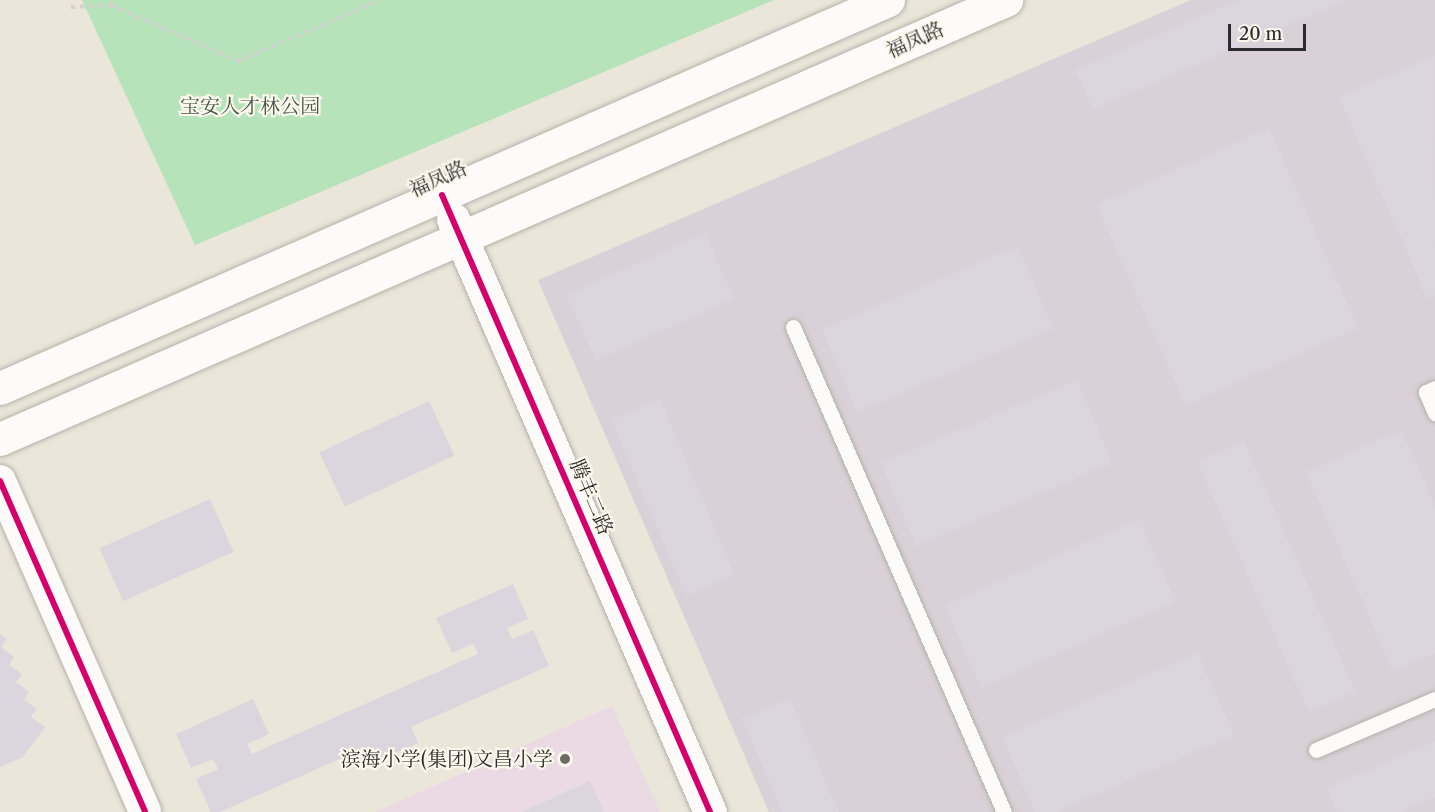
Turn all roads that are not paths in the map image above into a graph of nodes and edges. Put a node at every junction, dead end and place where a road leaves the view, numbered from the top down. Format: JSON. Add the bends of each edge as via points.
{"nodes":[{"id":1,"x":888,"y":0,"type":"edge"},
{"id":2,"x":1006,"y":0,"type":"edge"},
{"id":3,"x":442,"y":195,"type":"junction"},
{"id":4,"x":461,"y":238,"type":"junction"},
{"id":5,"x":793,"y":327,"type":"dead end"},
{"id":6,"x":0,"y":388,"type":"edge"},
{"id":7,"x":1435,"y":388,"type":"edge"},
{"id":8,"x":1435,"y":413,"type":"edge"},
{"id":9,"x":0,"y":439,"type":"edge"},
{"id":10,"x":0,"y":481,"type":"edge"},
{"id":11,"x":1435,"y":699,"type":"edge"},
{"id":12,"x":1316,"y":750,"type":"dead end"},
{"id":13,"x":145,"y":812,"type":"edge"},
{"id":14,"x":710,"y":812,"type":"edge"},
{"id":15,"x":1004,"y":812,"type":"edge"}],
"edges":[{"from":1,"to":3,"type":"main road","name":"福凤路"},
{"from":2,"to":4,"type":"main road","name":"福凤路"},
{"from":3,"to":4,"type":"main road","name":"腾丰二路"},
{"from":3,"to":6,"type":"main road","name":"福凤路"},
{"from":4,"to":9,"type":"main road","name":"福凤路"},
{"from":4,"to":14,"type":"main road","name":"腾丰二路"},
{"from":5,"to":15,"type":"lane"},
{"from":7,"to":8,"type":"lane","via":[[1426,392]]},
{"from":10,"to":13,"type":"street"},
{"from":11,"to":12,"type":"lane"}]}
